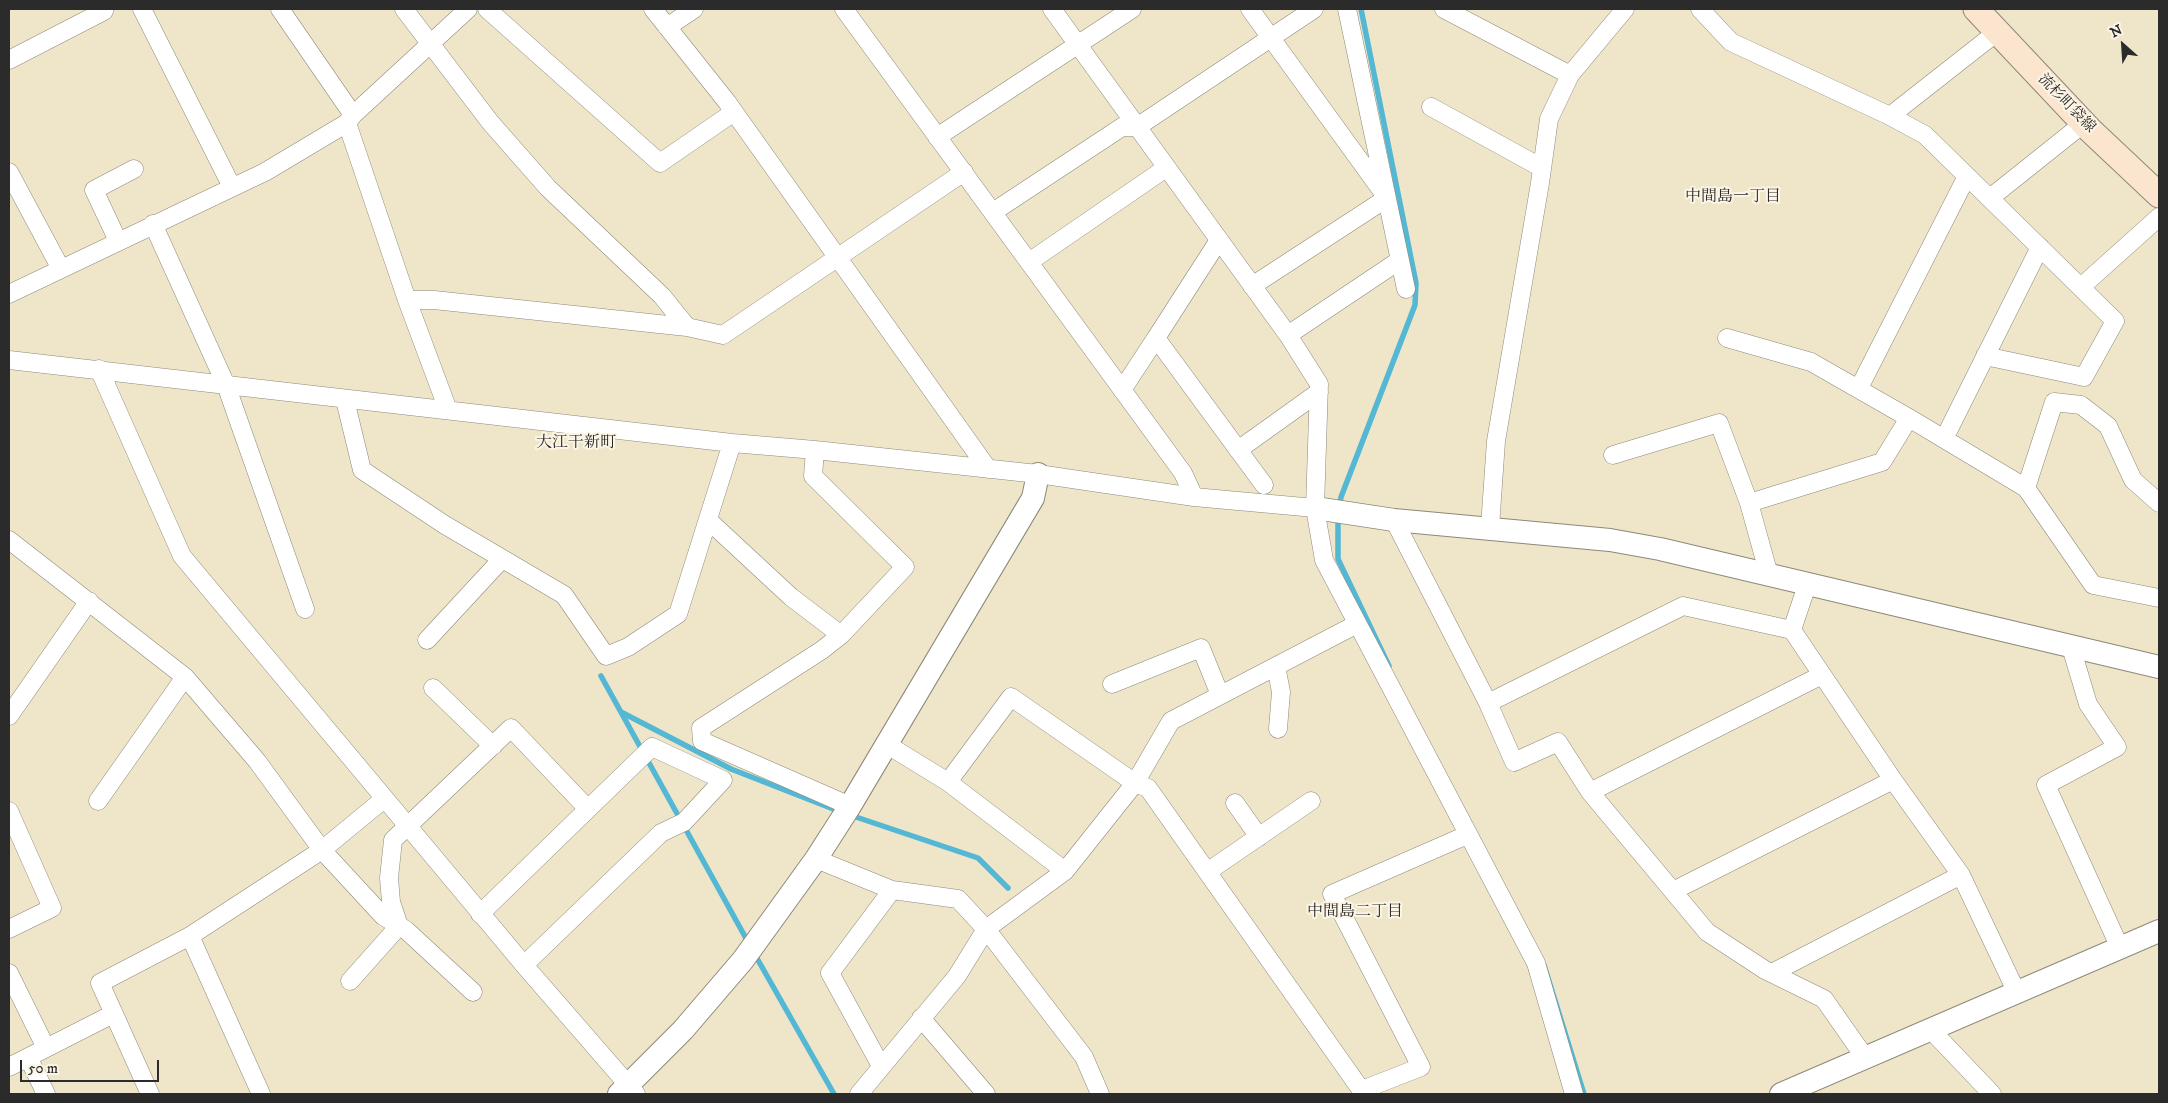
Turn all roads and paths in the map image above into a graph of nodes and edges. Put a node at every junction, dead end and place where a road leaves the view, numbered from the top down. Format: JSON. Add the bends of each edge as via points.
{"nodes":[{"id":1,"x":142,"y":9,"type":"edge"},
{"id":2,"x":280,"y":9,"type":"edge"},
{"id":3,"x":404,"y":9,"type":"edge"},
{"id":4,"x":468,"y":9,"type":"edge"},
{"id":5,"x":487,"y":9,"type":"edge"},
{"id":6,"x":653,"y":9,"type":"edge"},
{"id":7,"x":694,"y":9,"type":"edge"},
{"id":8,"x":844,"y":9,"type":"edge"},
{"id":9,"x":1052,"y":9,"type":"edge"},
{"id":10,"x":1132,"y":9,"type":"edge"},
{"id":11,"x":1250,"y":9,"type":"edge"},
{"id":12,"x":1314,"y":9,"type":"edge"},
{"id":13,"x":1347,"y":9,"type":"edge"},
{"id":14,"x":1444,"y":9,"type":"edge"},
{"id":15,"x":1625,"y":9,"type":"edge"},
{"id":16,"x":1700,"y":9,"type":"edge"},
{"id":17,"x":1976,"y":9,"type":"edge"},
{"id":18,"x":104,"y":11,"type":"dead end"},
{"id":19,"x":667,"y":27,"type":"junction"},
{"id":20,"x":1997,"y":32,"type":"junction"},
{"id":21,"x":1270,"y":38,"type":"junction"},
{"id":22,"x":430,"y":44,"type":"junction"},
{"id":23,"x":1078,"y":45,"type":"junction"},
{"id":24,"x":9,"y":60,"type":"edge"},
{"id":25,"x":1570,"y":75,"type":"junction"},
{"id":26,"x":1431,"y":107,"type":"dead end"},
{"id":27,"x":734,"y":112,"type":"junction"},
{"id":28,"x":1890,"y":116,"type":"junction"},
{"id":29,"x":350,"y":119,"type":"junction"},
{"id":30,"x":2084,"y":123,"type":"junction"},
{"id":31,"x":1137,"y":127,"type":"junction"},
{"id":32,"x":937,"y":137,"type":"junction"},
{"id":33,"x":1166,"y":168,"type":"junction"},
{"id":34,"x":1542,"y":168,"type":"junction"},
{"id":35,"x":134,"y":169,"type":"dead end"},
{"id":36,"x":9,"y":172,"type":"edge"},
{"id":37,"x":964,"y":172,"type":"junction"},
{"id":38,"x":1967,"y":176,"type":"junction"},
{"id":39,"x":232,"y":188,"type":"junction"},
{"id":40,"x":2159,"y":195,"type":"edge"},
{"id":41,"x":1387,"y":198,"type":"junction"},
{"id":42,"x":1990,"y":198,"type":"junction"},
{"id":43,"x":993,"y":212,"type":"junction"},
{"id":44,"x":2159,"y":217,"type":"edge"},
{"id":45,"x":153,"y":224,"type":"junction"},
{"id":46,"x":1219,"y":240,"type":"junction"},
{"id":47,"x":118,"y":242,"type":"junction"},
{"id":48,"x":2040,"y":247,"type":"junction"},
{"id":49,"x":837,"y":257,"type":"junction"},
{"id":50,"x":1400,"y":260,"type":"junction"},
{"id":51,"x":1029,"y":262,"type":"junction"},
{"id":52,"x":61,"y":269,"type":"junction"},
{"id":53,"x":1252,"y":286,"type":"junction"},
{"id":54,"x":2081,"y":287,"type":"junction"},
{"id":55,"x":1406,"y":289,"type":"dead end"},
{"id":56,"x":9,"y":294,"type":"edge"},
{"id":57,"x":407,"y":300,"type":"junction"},
{"id":58,"x":687,"y":327,"type":"junction"},
{"id":59,"x":1288,"y":335,"type":"junction"},
{"id":60,"x":1156,"y":338,"type":"junction"},
{"id":61,"x":1727,"y":338,"type":"dead end"},
{"id":62,"x":1986,"y":356,"type":"junction"},
{"id":63,"x":9,"y":360,"type":"edge"},
{"id":64,"x":99,"y":369,"type":"junction"},
{"id":65,"x":226,"y":385,"type":"junction"},
{"id":66,"x":1859,"y":388,"type":"junction"},
{"id":67,"x":1122,"y":390,"type":"junction"},
{"id":68,"x":1319,"y":392,"type":"junction"},
{"id":69,"x":345,"y":400,"type":"junction"},
{"id":70,"x":448,"y":410,"type":"junction"},
{"id":71,"x":1909,"y":418,"type":"junction"},
{"id":72,"x":1944,"y":439,"type":"junction"},
{"id":73,"x":732,"y":443,"type":"junction"},
{"id":74,"x":814,"y":450,"type":"junction"},
{"id":75,"x":1238,"y":450,"type":"junction"},
{"id":76,"x":1613,"y":455,"type":"dead end"},
{"id":77,"x":988,"y":469,"type":"junction"},
{"id":78,"x":1038,"y":474,"type":"junction"},
{"id":79,"x":1264,"y":485,"type":"dead end"},
{"id":80,"x":2026,"y":488,"type":"junction"},
{"id":81,"x":1194,"y":497,"type":"junction"},
{"id":82,"x":1749,"y":503,"type":"junction"},
{"id":83,"x":2159,"y":503,"type":"edge"},
{"id":84,"x":1315,"y":508,"type":"junction"},
{"id":85,"x":708,"y":520,"type":"junction"},
{"id":86,"x":1394,"y":520,"type":"junction"},
{"id":87,"x":1490,"y":528,"type":"junction"},
{"id":88,"x":9,"y":541,"type":"edge"},
{"id":89,"x":502,"y":559,"type":"junction"},
{"id":90,"x":1769,"y":575,"type":"junction"},
{"id":91,"x":1807,"y":585,"type":"junction"},
{"id":92,"x":2159,"y":598,"type":"edge"},
{"id":93,"x":89,"y":601,"type":"junction"},
{"id":94,"x":305,"y":609,"type":"dead end"},
{"id":95,"x":1357,"y":624,"type":"junction"},
{"id":96,"x":1792,"y":630,"type":"junction"},
{"id":97,"x":841,"y":635,"type":"junction"},
{"id":98,"x":426,"y":640,"type":"dead end"},
{"id":99,"x":2071,"y":647,"type":"junction"},
{"id":100,"x":2159,"y":664,"type":"edge"},
{"id":101,"x":1276,"y":666,"type":"junction"},
{"id":102,"x":1822,"y":675,"type":"junction"},
{"id":103,"x":185,"y":677,"type":"junction"},
{"id":104,"x":1112,"y":684,"type":"dead end"},
{"id":105,"x":433,"y":688,"type":"dead end"},
{"id":106,"x":1220,"y":695,"type":"junction"},
{"id":107,"x":1488,"y":703,"type":"junction"},
{"id":108,"x":9,"y":716,"type":"edge"},
{"id":109,"x":1278,"y":729,"type":"dead end"},
{"id":110,"x":886,"y":744,"type":"junction"},
{"id":111,"x":494,"y":746,"type":"junction"},
{"id":112,"x":1893,"y":780,"type":"junction"},
{"id":113,"x":948,"y":782,"type":"junction"},
{"id":114,"x":1135,"y":783,"type":"junction"},
{"id":115,"x":1590,"y":792,"type":"junction"},
{"id":116,"x":384,"y":799,"type":"junction"},
{"id":117,"x":1311,"y":801,"type":"dead end"},
{"id":118,"x":98,"y":802,"type":"dead end"},
{"id":119,"x":1235,"y":803,"type":"dead end"},
{"id":120,"x":850,"y":806,"type":"junction"},
{"id":121,"x":588,"y":809,"type":"junction"},
{"id":122,"x":9,"y":811,"type":"edge"},
{"id":123,"x":409,"y":826,"type":"junction"},
{"id":124,"x":1467,"y":835,"type":"junction"},
{"id":125,"x":1259,"y":837,"type":"junction"},
{"id":126,"x":322,"y":850,"type":"junction"},
{"id":127,"x":816,"y":859,"type":"junction"},
{"id":128,"x":1065,"y":871,"type":"junction"},
{"id":129,"x":1208,"y":872,"type":"junction"},
{"id":130,"x":1961,"y":875,"type":"junction"},
{"id":131,"x":892,"y":890,"type":"junction"},
{"id":132,"x":1673,"y":891,"type":"junction"},
{"id":133,"x":480,"y":914,"type":"junction"},
{"id":134,"x":399,"y":926,"type":"junction"},
{"id":135,"x":9,"y":929,"type":"edge"},
{"id":136,"x":986,"y":929,"type":"junction"},
{"id":137,"x":2159,"y":930,"type":"edge"},
{"id":138,"x":190,"y":936,"type":"junction"},
{"id":139,"x":2120,"y":948,"type":"junction"},
{"id":140,"x":524,"y":965,"type":"junction"},
{"id":141,"x":9,"y":973,"type":"edge"},
{"id":142,"x":1772,"y":973,"type":"junction"},
{"id":143,"x":350,"y":981,"type":"dead end"},
{"id":144,"x":473,"y":992,"type":"dead end"},
{"id":145,"x":2017,"y":993,"type":"junction"},
{"id":146,"x":113,"y":1014,"type":"junction"},
{"id":147,"x":921,"y":1018,"type":"junction"},
{"id":148,"x":1931,"y":1030,"type":"junction"},
{"id":149,"x":46,"y":1048,"type":"junction"},
{"id":150,"x":28,"y":1057,"type":"junction"},
{"id":151,"x":1866,"y":1059,"type":"junction"},
{"id":152,"x":881,"y":1066,"type":"junction"},
{"id":153,"x":9,"y":1067,"type":"edge"},
{"id":154,"x":628,"y":1091,"type":"edge"},
{"id":155,"x":1363,"y":1092,"type":"edge"},
{"id":156,"x":46,"y":1094,"type":"edge"},
{"id":157,"x":150,"y":1094,"type":"edge"},
{"id":158,"x":261,"y":1094,"type":"edge"},
{"id":159,"x":859,"y":1094,"type":"edge"},
{"id":160,"x":986,"y":1094,"type":"edge"},
{"id":161,"x":1100,"y":1094,"type":"edge"},
{"id":162,"x":1574,"y":1094,"type":"edge"},
{"id":163,"x":1781,"y":1094,"type":"edge"},
{"id":164,"x":1992,"y":1094,"type":"edge"}],
"edges":[{"from":1,"to":39,"type":"street"},
{"from":2,"to":29,"type":"street"},
{"from":3,"to":22,"type":"street"},
{"from":4,"to":22,"type":"street"},
{"from":5,"to":27,"type":"street","via":[[660,163]]},
{"from":6,"to":19,"type":"street"},
{"from":7,"to":19,"type":"street"},
{"from":8,"to":32,"type":"street"},
{"from":9,"to":23,"type":"street"},
{"from":10,"to":23,"type":"street"},
{"from":11,"to":21,"type":"street"},
{"from":12,"to":21,"type":"street"},
{"from":13,"to":41,"type":"street"},
{"from":14,"to":25,"type":"street"},
{"from":15,"to":25,"type":"street"},
{"from":16,"to":28,"type":"street","via":[[1731,42]]},
{"from":17,"to":20,"type":"main road","name":"流杉町袋線"},
{"from":18,"to":24,"type":"street"},
{"from":19,"to":27,"type":"street"},
{"from":20,"to":28,"type":"street"},
{"from":20,"to":30,"type":"main road","name":"流杉町袋線"},
{"from":21,"to":31,"type":"street"},
{"from":21,"to":41,"type":"street"},
{"from":22,"to":29,"type":"street"},
{"from":22,"to":58,"type":"street","via":[[490,122],[548,188],[662,296]]},
{"from":23,"to":31,"type":"street"},
{"from":23,"to":32,"type":"street"},
{"from":25,"to":34,"type":"street","via":[[1549,119]]},
{"from":26,"to":34,"type":"street"},
{"from":27,"to":49,"type":"street"},
{"from":28,"to":38,"type":"street","via":[[1926,136]]},
{"from":29,"to":39,"type":"street","via":[[266,172]]},
{"from":29,"to":57,"type":"street"},
{"from":30,"to":40,"type":"main road","name":"流杉町袋線"},
{"from":30,"to":42,"type":"street"},
{"from":31,"to":33,"type":"street"},
{"from":31,"to":43,"type":"street","via":[[1122,127]]},
{"from":32,"to":37,"type":"street"},
{"from":33,"to":46,"type":"street"},
{"from":33,"to":51,"type":"street"},
{"from":34,"to":87,"type":"street","via":[[1496,441]]},
{"from":35,"to":47,"type":"street","via":[[94,190]]},
{"from":36,"to":52,"type":"street"},
{"from":37,"to":43,"type":"street"},
{"from":37,"to":49,"type":"street"},
{"from":38,"to":42,"type":"street"},
{"from":38,"to":66,"type":"street"},
{"from":39,"to":45,"type":"street"},
{"from":41,"to":50,"type":"street"},
{"from":41,"to":53,"type":"street"},
{"from":42,"to":48,"type":"street"},
{"from":43,"to":51,"type":"street"},
{"from":44,"to":54,"type":"street"},
{"from":45,"to":47,"type":"street"},
{"from":45,"to":65,"type":"street"},
{"from":46,"to":53,"type":"street"},
{"from":46,"to":60,"type":"street"},
{"from":47,"to":52,"type":"street"},
{"from":48,"to":54,"type":"street"},
{"from":48,"to":62,"type":"street"},
{"from":49,"to":58,"type":"street","via":[[723,335]]},
{"from":49,"to":77,"type":"street"},
{"from":50,"to":55,"type":"street"},
{"from":50,"to":59,"type":"street"},
{"from":51,"to":67,"type":"street"},
{"from":52,"to":56,"type":"street"},
{"from":53,"to":59,"type":"street"},
{"from":54,"to":62,"type":"street","via":[[2115,321],[2084,377]]},
{"from":57,"to":58,"type":"street","via":[[434,300]]},
{"from":57,"to":70,"type":"street"},
{"from":59,"to":68,"type":"street","via":[[1319,384]]},
{"from":60,"to":67,"type":"street"},
{"from":60,"to":75,"type":"street"},
{"from":61,"to":66,"type":"street","via":[[1811,362]]},
{"from":62,"to":72,"type":"street"},
{"from":63,"to":64,"type":"street"},
{"from":64,"to":65,"type":"street"},
{"from":64,"to":116,"type":"street","via":[[182,556]]},
{"from":65,"to":69,"type":"street"},
{"from":65,"to":94,"type":"street"},
{"from":66,"to":71,"type":"street"},
{"from":67,"to":81,"type":"street","via":[[1183,473]]},
{"from":68,"to":75,"type":"street"},
{"from":68,"to":84,"type":"street"},
{"from":69,"to":70,"type":"street"},
{"from":69,"to":89,"type":"street","via":[[362,470]]},
{"from":70,"to":73,"type":"street"},
{"from":71,"to":72,"type":"street"},
{"from":71,"to":82,"type":"street","via":[[1882,462]]},
{"from":72,"to":80,"type":"street"},
{"from":73,"to":74,"type":"street"},
{"from":73,"to":85,"type":"street"},
{"from":74,"to":77,"type":"street"},
{"from":74,"to":97,"type":"street","via":[[813,476],[905,567]]},
{"from":75,"to":79,"type":"street"},
{"from":76,"to":82,"type":"street","via":[[1719,423]]},
{"from":77,"to":78,"type":"street"},
{"from":78,"to":81,"type":"street"},
{"from":78,"to":110,"type":"street","via":[[1032,498]]},
{"from":80,"to":83,"type":"street","via":[[2054,402],[2081,406],[2108,426],[2133,480]]},
{"from":80,"to":92,"type":"street","via":[[2092,585]]},
{"from":81,"to":84,"type":"street"},
{"from":82,"to":90,"type":"street"},
{"from":84,"to":86,"type":"street"},
{"from":84,"to":95,"type":"street","via":[[1324,560]]},
{"from":85,"to":89,"type":"street","via":[[678,614],[628,647],[606,656],[564,594]]},
{"from":85,"to":97,"type":"street","via":[[790,597]]},
{"from":86,"to":87,"type":"street"},
{"from":86,"to":107,"type":"street"},
{"from":87,"to":90,"type":"street","via":[[1610,540]]},
{"from":88,"to":93,"type":"street"},
{"from":89,"to":98,"type":"street"},
{"from":90,"to":91,"type":"street"},
{"from":91,"to":96,"type":"street"},
{"from":91,"to":99,"type":"street"},
{"from":93,"to":103,"type":"street"},
{"from":93,"to":108,"type":"street"},
{"from":95,"to":101,"type":"street"},
{"from":95,"to":124,"type":"street"},
{"from":96,"to":102,"type":"street"},
{"from":96,"to":107,"type":"street","via":[[1683,606]]},
{"from":97,"to":120,"type":"street","via":[[701,728],[702,741]]},
{"from":99,"to":100,"type":"street"},
{"from":99,"to":139,"type":"street","via":[[2088,704],[2117,747],[2046,785]]},
{"from":101,"to":106,"type":"street"},
{"from":101,"to":109,"type":"street","via":[[1281,692]]},
{"from":102,"to":112,"type":"street"},
{"from":102,"to":115,"type":"street"},
{"from":103,"to":118,"type":"street"},
{"from":103,"to":126,"type":"street","via":[[257,761]]},
{"from":104,"to":106,"type":"street","via":[[1201,648]]},
{"from":105,"to":111,"type":"street"},
{"from":106,"to":114,"type":"street","via":[[1171,721]]},
{"from":107,"to":115,"type":"street","via":[[1514,762],[1558,742]]},
{"from":110,"to":113,"type":"street"},
{"from":110,"to":120,"type":"street"},
{"from":111,"to":121,"type":"street","via":[[511,728]]},
{"from":111,"to":123,"type":"street"},
{"from":112,"to":130,"type":"street"},
{"from":112,"to":132,"type":"street"},
{"from":113,"to":114,"type":"street","via":[[1011,697]]},
{"from":113,"to":128,"type":"street"},
{"from":114,"to":128,"type":"street"},
{"from":114,"to":129,"type":"street","via":[[1148,788]]},
{"from":115,"to":132,"type":"street"},
{"from":116,"to":123,"type":"street"},
{"from":116,"to":126,"type":"street"},
{"from":117,"to":125,"type":"street"},
{"from":119,"to":125,"type":"street"},
{"from":120,"to":127,"type":"street"},
{"from":121,"to":133,"type":"street"},
{"from":121,"to":140,"type":"street","via":[[652,747],[723,780],[684,822],[661,832]]},
{"from":122,"to":135,"type":"street","via":[[52,908]]},
{"from":123,"to":133,"type":"street"},
{"from":123,"to":134,"type":"street","via":[[393,840],[389,878],[391,902]]},
{"from":124,"to":155,"type":"street","via":[[1332,894],[1421,1067]]},
{"from":124,"to":162,"type":"street","via":[[1536,963]]},
{"from":125,"to":129,"type":"street"},
{"from":126,"to":134,"type":"street","via":[[383,916]]},
{"from":126,"to":138,"type":"street"},
{"from":127,"to":131,"type":"street"},
{"from":127,"to":154,"type":"street","via":[[743,960]]},
{"from":128,"to":136,"type":"street"},
{"from":129,"to":155,"type":"street"},
{"from":130,"to":142,"type":"street"},
{"from":130,"to":145,"type":"street"},
{"from":131,"to":136,"type":"street","via":[[958,899]]},
{"from":131,"to":152,"type":"street","via":[[830,974]]},
{"from":132,"to":142,"type":"street","via":[[1707,932]]},
{"from":133,"to":140,"type":"street"},
{"from":134,"to":143,"type":"street"},
{"from":134,"to":144,"type":"street"},
{"from":136,"to":147,"type":"street","via":[[957,976]]},
{"from":136,"to":161,"type":"street","via":[[1084,1057]]},
{"from":137,"to":139,"type":"street"},
{"from":138,"to":146,"type":"street","via":[[100,983]]},
{"from":138,"to":158,"type":"street"},
{"from":139,"to":145,"type":"street"},
{"from":140,"to":154,"type":"street"},
{"from":141,"to":149,"type":"street"},
{"from":142,"to":151,"type":"street","via":[[1824,999]]},
{"from":145,"to":148,"type":"street"},
{"from":146,"to":149,"type":"street"},
{"from":146,"to":157,"type":"street"},
{"from":147,"to":152,"type":"street"},
{"from":147,"to":160,"type":"street"},
{"from":148,"to":151,"type":"street"},
{"from":148,"to":164,"type":"street"},
{"from":149,"to":150,"type":"street"},
{"from":150,"to":153,"type":"street"},
{"from":150,"to":156,"type":"street"},
{"from":151,"to":163,"type":"street"},
{"from":152,"to":159,"type":"street"}]}
